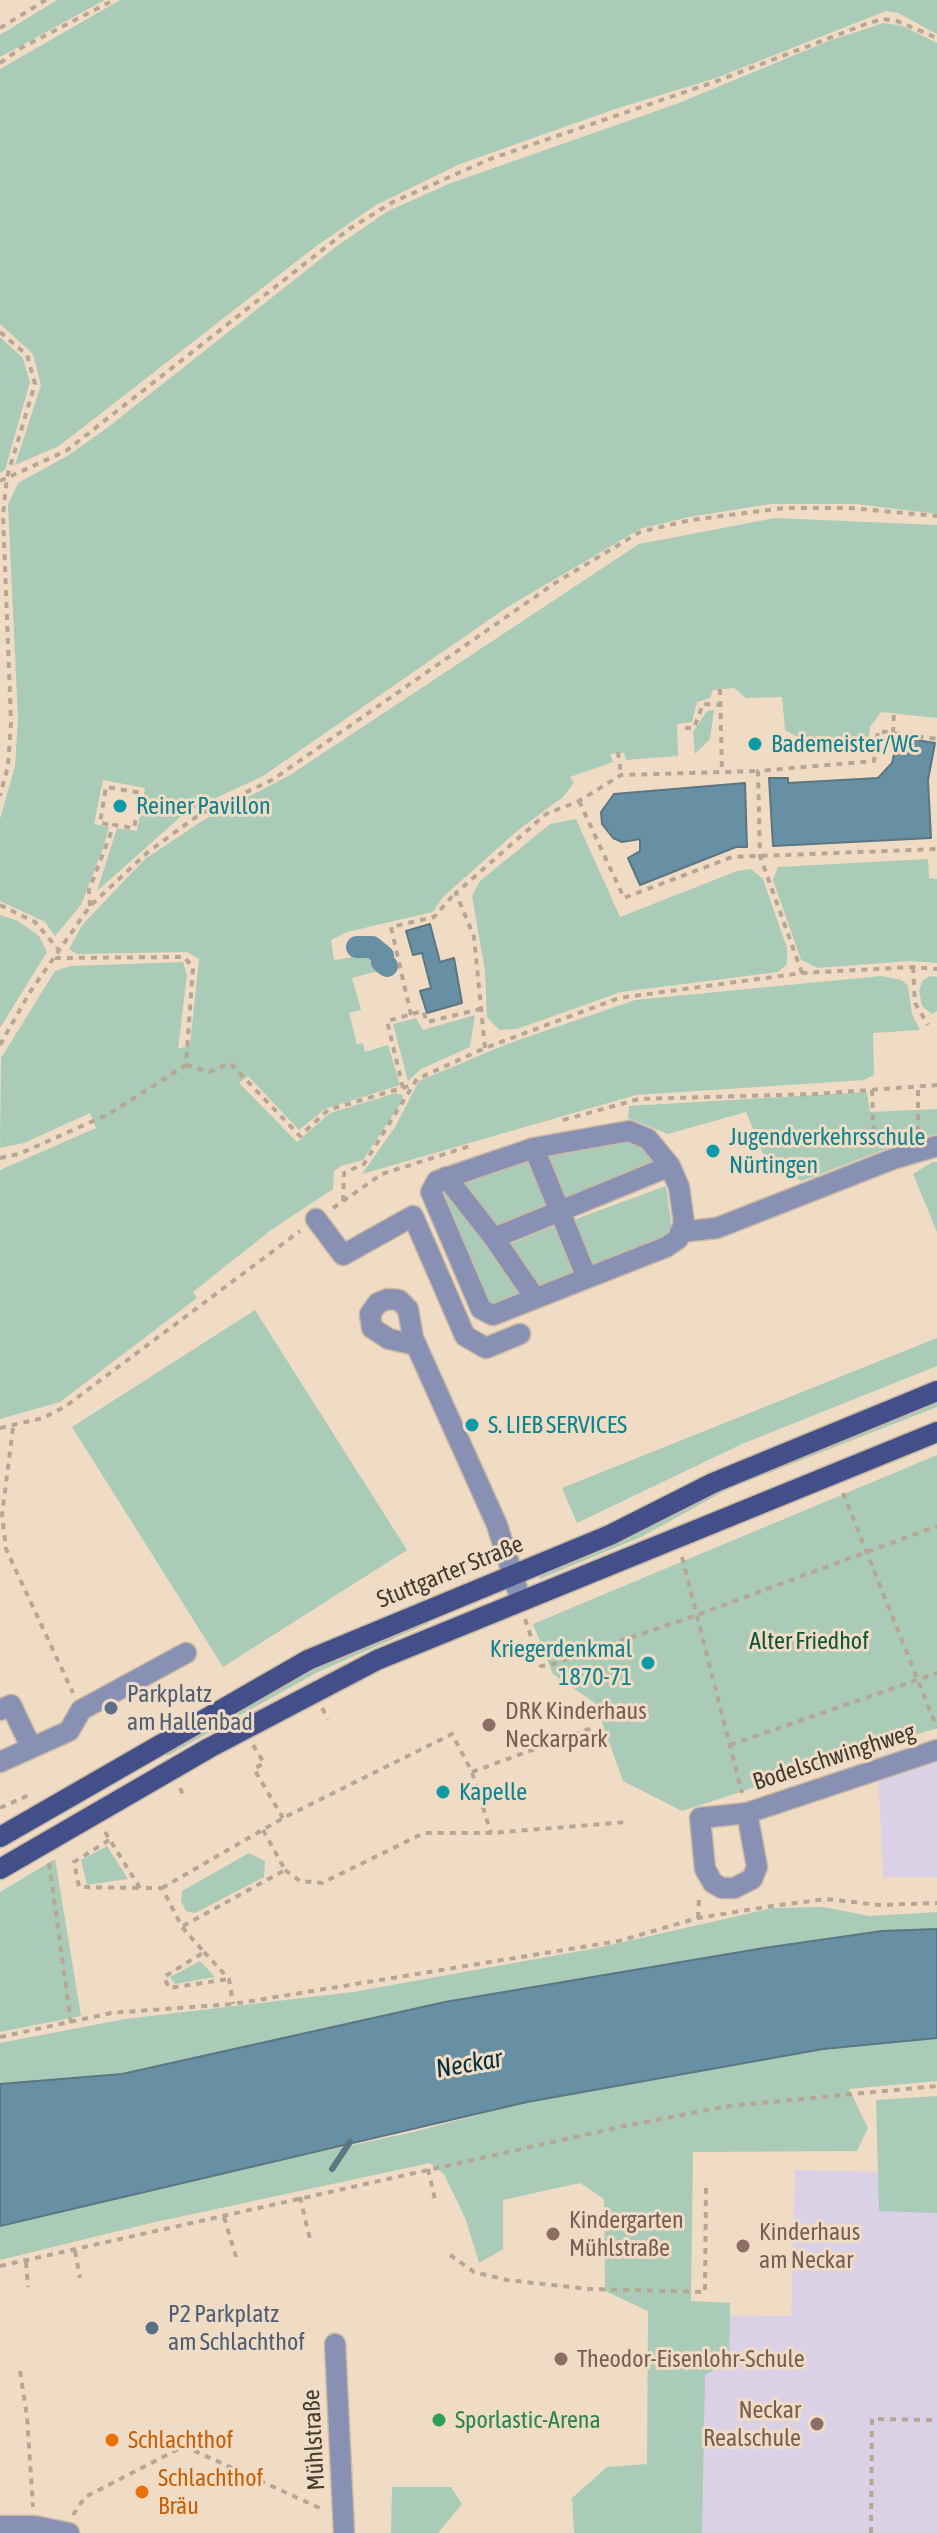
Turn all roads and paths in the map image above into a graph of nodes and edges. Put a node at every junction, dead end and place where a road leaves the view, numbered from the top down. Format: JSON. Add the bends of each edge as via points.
{"nodes":[{"id":1,"x":46,"y":0,"type":"edge"},
{"id":2,"x":114,"y":0,"type":"edge"},
{"id":3,"x":0,"y":28,"type":"edge"},
{"id":4,"x":937,"y":38,"type":"edge"},
{"id":5,"x":0,"y":63,"type":"edge"},
{"id":6,"x":0,"y":332,"type":"edge"},
{"id":7,"x":7,"y":477,"type":"junction"},
{"id":8,"x":0,"y":481,"type":"edge"},
{"id":9,"x":937,"y":516,"type":"edge"},
{"id":10,"x":720,"y":689,"type":"dead end"},
{"id":11,"x":720,"y":705,"type":"junction"},
{"id":12,"x":894,"y":712,"type":"dead end"},
{"id":13,"x":685,"y":728,"type":"dead end"},
{"id":14,"x":893,"y":733,"type":"junction"},
{"id":15,"x":937,"y":739,"type":"edge"},
{"id":16,"x":618,"y":752,"type":"dead end"},
{"id":17,"x":758,"y":771,"type":"junction"},
{"id":18,"x":722,"y":772,"type":"junction"},
{"id":19,"x":621,"y":775,"type":"junction"},
{"id":20,"x":0,"y":796,"type":"edge"},
{"id":21,"x":579,"y":801,"type":"junction"},
{"id":22,"x":114,"y":825,"type":"junction"},
{"id":23,"x":937,"y":849,"type":"edge"},
{"id":24,"x":760,"y":856,"type":"junction"},
{"id":25,"x":456,"y":893,"type":"junction"},
{"id":26,"x":0,"y":905,"type":"edge"},
{"id":27,"x":90,"y":906,"type":"junction"},
{"id":28,"x":58,"y":949,"type":"junction"},
{"id":29,"x":53,"y":958,"type":"junction"},
{"id":30,"x":913,"y":967,"type":"junction"},
{"id":31,"x":937,"y":969,"type":"edge"},
{"id":32,"x":802,"y":973,"type":"junction"},
{"id":33,"x":480,"y":1009,"type":"junction"},
{"id":34,"x":411,"y":1015,"type":"junction"},
{"id":35,"x":928,"y":1025,"type":"dead end"},
{"id":36,"x":0,"y":1045,"type":"edge"},
{"id":37,"x":485,"y":1048,"type":"junction"},
{"id":38,"x":186,"y":1065,"type":"junction"},
{"id":39,"x":412,"y":1085,"type":"junction"},
{"id":40,"x":918,"y":1087,"type":"dead end"},
{"id":41,"x":403,"y":1088,"type":"junction"},
{"id":42,"x":872,"y":1090,"type":"dead end"},
{"id":43,"x":534,"y":1148,"type":"junction"},
{"id":44,"x":927,"y":1149,"type":"edge"},
{"id":45,"x":0,"y":1158,"type":"edge"},
{"id":46,"x":670,"y":1166,"type":"junction"},
{"id":47,"x":874,"y":1166,"type":"junction"},
{"id":48,"x":446,"y":1177,"type":"junction"},
{"id":49,"x":343,"y":1201,"type":"dead end"},
{"id":50,"x":561,"y":1213,"type":"junction"},
{"id":51,"x":316,"y":1219,"type":"dead end"},
{"id":52,"x":686,"y":1233,"type":"junction"},
{"id":53,"x":494,"y":1238,"type":"junction"},
{"id":54,"x":266,"y":1257,"type":"dead end"},
{"id":55,"x":587,"y":1278,"type":"junction"},
{"id":56,"x":535,"y":1298,"type":"junction"},
{"id":57,"x":520,"y":1334,"type":"dead end"},
{"id":58,"x":416,"y":1345,"type":"dead end"},
{"id":59,"x":937,"y":1391,"type":"edge"},
{"id":60,"x":0,"y":1428,"type":"edge"},
{"id":61,"x":13,"y":1428,"type":"junction"},
{"id":62,"x":937,"y":1432,"type":"edge"},
{"id":63,"x":839,"y":1483,"type":"dead end"},
{"id":64,"x":937,"y":1526,"type":"edge"},
{"id":65,"x":681,"y":1551,"type":"dead end"},
{"id":66,"x":868,"y":1551,"type":"junction"},
{"id":67,"x":512,"y":1575,"type":"junction"},
{"id":68,"x":523,"y":1608,"type":"junction"},
{"id":69,"x":697,"y":1615,"type":"junction"},
{"id":70,"x":186,"y":1653,"type":"dead end"},
{"id":71,"x":937,"y":1673,"type":"edge"},
{"id":72,"x":918,"y":1680,"type":"junction"},
{"id":73,"x":0,"y":1710,"type":"edge"},
{"id":74,"x":81,"y":1710,"type":"junction"},
{"id":75,"x":592,"y":1728,"type":"dead end"},
{"id":76,"x":937,"y":1728,"type":"edge"},
{"id":77,"x":250,"y":1741,"type":"dead end"},
{"id":78,"x":730,"y":1745,"type":"junction"},
{"id":79,"x":31,"y":1747,"type":"junction"},
{"id":80,"x":937,"y":1750,"type":"edge"},
{"id":81,"x":0,"y":1762,"type":"edge"},
{"id":82,"x":472,"y":1772,"type":"junction"},
{"id":83,"x":747,"y":1813,"type":"joint"},
{"id":84,"x":283,"y":1818,"type":"junction"},
{"id":85,"x":628,"y":1822,"type":"dead end"},
{"id":86,"x":263,"y":1830,"type":"junction"},
{"id":87,"x":491,"y":1833,"type":"junction"},
{"id":88,"x":0,"y":1837,"type":"edge"},
{"id":89,"x":48,"y":1856,"type":"dead end"},
{"id":90,"x":0,"y":1869,"type":"edge"},
{"id":91,"x":285,"y":1870,"type":"junction"},
{"id":92,"x":140,"y":1888,"type":"junction"},
{"id":93,"x":162,"y":1888,"type":"junction"},
{"id":94,"x":937,"y":1903,"type":"edge"},
{"id":95,"x":182,"y":1927,"type":"junction"},
{"id":96,"x":204,"y":1952,"type":"junction"},
{"id":97,"x":229,"y":1979,"type":"junction"},
{"id":98,"x":233,"y":2004,"type":"junction"},
{"id":99,"x":71,"y":2023,"type":"junction"},
{"id":100,"x":0,"y":2037,"type":"edge"},
{"id":101,"x":937,"y":2086,"type":"edge"},
{"id":102,"x":428,"y":2169,"type":"junction"},
{"id":103,"x":706,"y":2185,"type":"dead end"},
{"id":104,"x":300,"y":2197,"type":"junction"},
{"id":105,"x":436,"y":2204,"type":"dead end"},
{"id":106,"x":224,"y":2216,"type":"junction"},
{"id":107,"x":310,"y":2239,"type":"dead end"},
{"id":108,"x":75,"y":2251,"type":"junction"},
{"id":109,"x":450,"y":2255,"type":"dead end"},
{"id":110,"x":236,"y":2257,"type":"dead end"},
{"id":111,"x":26,"y":2262,"type":"junction"},
{"id":112,"x":0,"y":2266,"type":"edge"},
{"id":113,"x":80,"y":2278,"type":"dead end"},
{"id":114,"x":28,"y":2287,"type":"dead end"},
{"id":115,"x":335,"y":2344,"type":"dead end"},
{"id":116,"x":20,"y":2371,"type":"dead end"},
{"id":117,"x":937,"y":2420,"type":"edge"},
{"id":118,"x":0,"y":2526,"type":"edge"},
{"id":119,"x":34,"y":2526,"type":"junction"},
{"id":120,"x":344,"y":2526,"type":"edge"},
{"id":121,"x":66,"y":2532,"type":"edge"},
{"id":122,"x":871,"y":2533,"type":"edge"}],
"edges":[{"from":1,"to":3,"type":"path"},
{"from":2,"to":5,"type":"path"},
{"from":4,"to":7,"type":"path","via":[[897,21],[866,24],[533,143],[393,202],[309,259],[66,451]]},
{"from":6,"to":7,"type":"path","via":[[27,355],[35,384]]},
{"from":7,"to":8,"type":"path"},
{"from":7,"to":20,"type":"path","via":[[3,515],[11,722]]},
{"from":9,"to":27,"type":"path","via":[[785,508],[640,532],[555,583],[272,780],[200,814],[148,852]]},
{"from":10,"to":11,"type":"path"},
{"from":11,"to":13,"type":"path","via":[[703,704],[694,728]]},
{"from":11,"to":18,"type":"path"},
{"from":12,"to":14,"type":"path"},
{"from":14,"to":15,"type":"path"},
{"from":14,"to":17,"type":"path","via":[[878,731],[874,761]]},
{"from":16,"to":19,"type":"path"},
{"from":17,"to":18,"type":"path"},
{"from":17,"to":24,"type":"path"},
{"from":18,"to":19,"type":"path"},
{"from":19,"to":21,"type":"path"},
{"from":21,"to":24,"type":"path","via":[[624,898],[732,857]]},
{"from":21,"to":25,"type":"path","via":[[546,814]]},
{"from":22,"to":22,"type":"path","via":[[134,828],[141,793],[106,787],[100,823]]},
{"from":22,"to":27,"type":"path","via":[[89,890]]},
{"from":23,"to":24,"type":"path"},
{"from":24,"to":32,"type":"path"},
{"from":25,"to":33,"type":"path","via":[[474,937]]},
{"from":25,"to":34,"type":"path","via":[[434,917],[391,927]]},
{"from":26,"to":28,"type":"path","via":[[35,922]]},
{"from":27,"to":28,"type":"path"},
{"from":28,"to":29,"type":"path"},
{"from":29,"to":36,"type":"path"},
{"from":29,"to":38,"type":"path","via":[[184,957],[193,967]]},
{"from":30,"to":31,"type":"path"},
{"from":30,"to":32,"type":"path"},
{"from":30,"to":35,"type":"path","via":[[915,1003]]},
{"from":32,"to":37,"type":"path","via":[[619,998]]},
{"from":33,"to":34,"type":"path","via":[[427,1022],[423,1011]]},
{"from":33,"to":37,"type":"path"},
{"from":34,"to":41,"type":"path","via":[[387,1021]]},
{"from":37,"to":39,"type":"path"},
{"from":38,"to":41,"type":"path","via":[[209,1072],[230,1063],[300,1136],[328,1110]]},
{"from":38,"to":45,"type":"path","via":[[109,1114]]},
{"from":39,"to":41,"type":"path"},
{"from":39,"to":49,"type":"path","via":[[364,1164],[344,1173]]},
{"from":40,"to":44,"type":"path"},
{"from":42,"to":47,"type":"path"},
{"from":43,"to":46,"type":"street","via":[[629,1131],[648,1139]]},
{"from":43,"to":48,"type":"street"},
{"from":43,"to":50,"type":"street"},
{"from":44,"to":47,"type":"street"},
{"from":46,"to":50,"type":"street"},
{"from":46,"to":52,"type":"street"},
{"from":47,"to":52,"type":"street","via":[[751,1216]]},
{"from":48,"to":53,"type":"street"},
{"from":48,"to":56,"type":"street","via":[[431,1192],[481,1309],[493,1315]]},
{"from":50,"to":53,"type":"street"},
{"from":50,"to":55,"type":"street"},
{"from":51,"to":57,"type":"street","via":[[343,1255],[413,1216],[465,1336],[486,1348]]},
{"from":52,"to":55,"type":"street","via":[[666,1247]]},
{"from":53,"to":56,"type":"street"},
{"from":54,"to":61,"type":"path","via":[[66,1406]]},
{"from":55,"to":56,"type":"street"},
{"from":58,"to":67,"type":"street","via":[[497,1525]]},
{"from":59,"to":67,"type":"main road","name":"Stuttgarter Straße","via":[[777,1455]]},
{"from":60,"to":61,"type":"path"},
{"from":61,"to":74,"type":"path","via":[[2,1515],[6,1549]]},
{"from":62,"to":68,"type":"main road"},
{"from":63,"to":66,"type":"path"},
{"from":64,"to":66,"type":"path"},
{"from":65,"to":69,"type":"path"},
{"from":66,"to":69,"type":"path"},
{"from":66,"to":72,"type":"path"},
{"from":67,"to":68,"type":"street"},
{"from":67,"to":88,"type":"main road","name":"Stuttgarter Straße","via":[[308,1660]]},
{"from":68,"to":69,"type":"path","via":[[541,1666]]},
{"from":68,"to":90,"type":"main road","via":[[377,1660],[305,1695]]},
{"from":69,"to":78,"type":"path"},
{"from":70,"to":74,"type":"street"},
{"from":71,"to":72,"type":"path"},
{"from":72,"to":76,"type":"path"},
{"from":72,"to":78,"type":"path"},
{"from":73,"to":79,"type":"street","via":[[11,1705]]},
{"from":74,"to":79,"type":"street","via":[[69,1731]]},
{"from":75,"to":82,"type":"path"},
{"from":77,"to":84,"type":"path","via":[[264,1763],[254,1769]]},
{"from":78,"to":83,"type":"path"},
{"from":79,"to":81,"type":"street"},
{"from":80,"to":83,"type":"street","name":"Bodelschwinghweg"},
{"from":82,"to":84,"type":"path","via":[[452,1734]]},
{"from":82,"to":87,"type":"path"},
{"from":84,"to":86,"type":"path"},
{"from":85,"to":87,"type":"path"},
{"from":86,"to":91,"type":"path"},
{"from":86,"to":93,"type":"path"},
{"from":87,"to":91,"type":"path","via":[[424,1833],[322,1883],[300,1881]]},
{"from":89,"to":99,"type":"path"},
{"from":91,"to":95,"type":"path"},
{"from":92,"to":92,"type":"path","via":[[109,1840],[74,1862],[79,1887]]},
{"from":92,"to":93,"type":"path"},
{"from":93,"to":95,"type":"path"},
{"from":94,"to":98,"type":"path","via":[[879,1905],[826,1899],[772,1906],[698,1918],[619,1941]]},
{"from":95,"to":96,"type":"path"},
{"from":96,"to":97,"type":"path"},
{"from":96,"to":97,"type":"path","via":[[164,1977],[169,1988]]},
{"from":97,"to":98,"type":"path"},
{"from":98,"to":99,"type":"path","via":[[111,2013]]},
{"from":99,"to":100,"type":"path"},
{"from":101,"to":102,"type":"path","via":[[729,2106]]},
{"from":102,"to":104,"type":"path"},
{"from":102,"to":105,"type":"path"},
{"from":103,"to":109,"type":"path","via":[[705,2292],[589,2289],[507,2280],[474,2272]]},
{"from":104,"to":106,"type":"path"},
{"from":104,"to":107,"type":"path"},
{"from":106,"to":108,"type":"path"},
{"from":106,"to":110,"type":"path"},
{"from":108,"to":111,"type":"path"},
{"from":108,"to":113,"type":"path"},
{"from":111,"to":112,"type":"path"},
{"from":111,"to":114,"type":"path"},
{"from":115,"to":120,"type":"street","name":"Mühlstraße"},
{"from":116,"to":119,"type":"path"},
{"from":117,"to":122,"type":"path","via":[[872,2419]]},
{"from":118,"to":119,"type":"street"},
{"from":119,"to":121,"type":"street"},
{"from":120,"to":121,"type":"path","via":[[184,2446],[85,2497]]}]}
